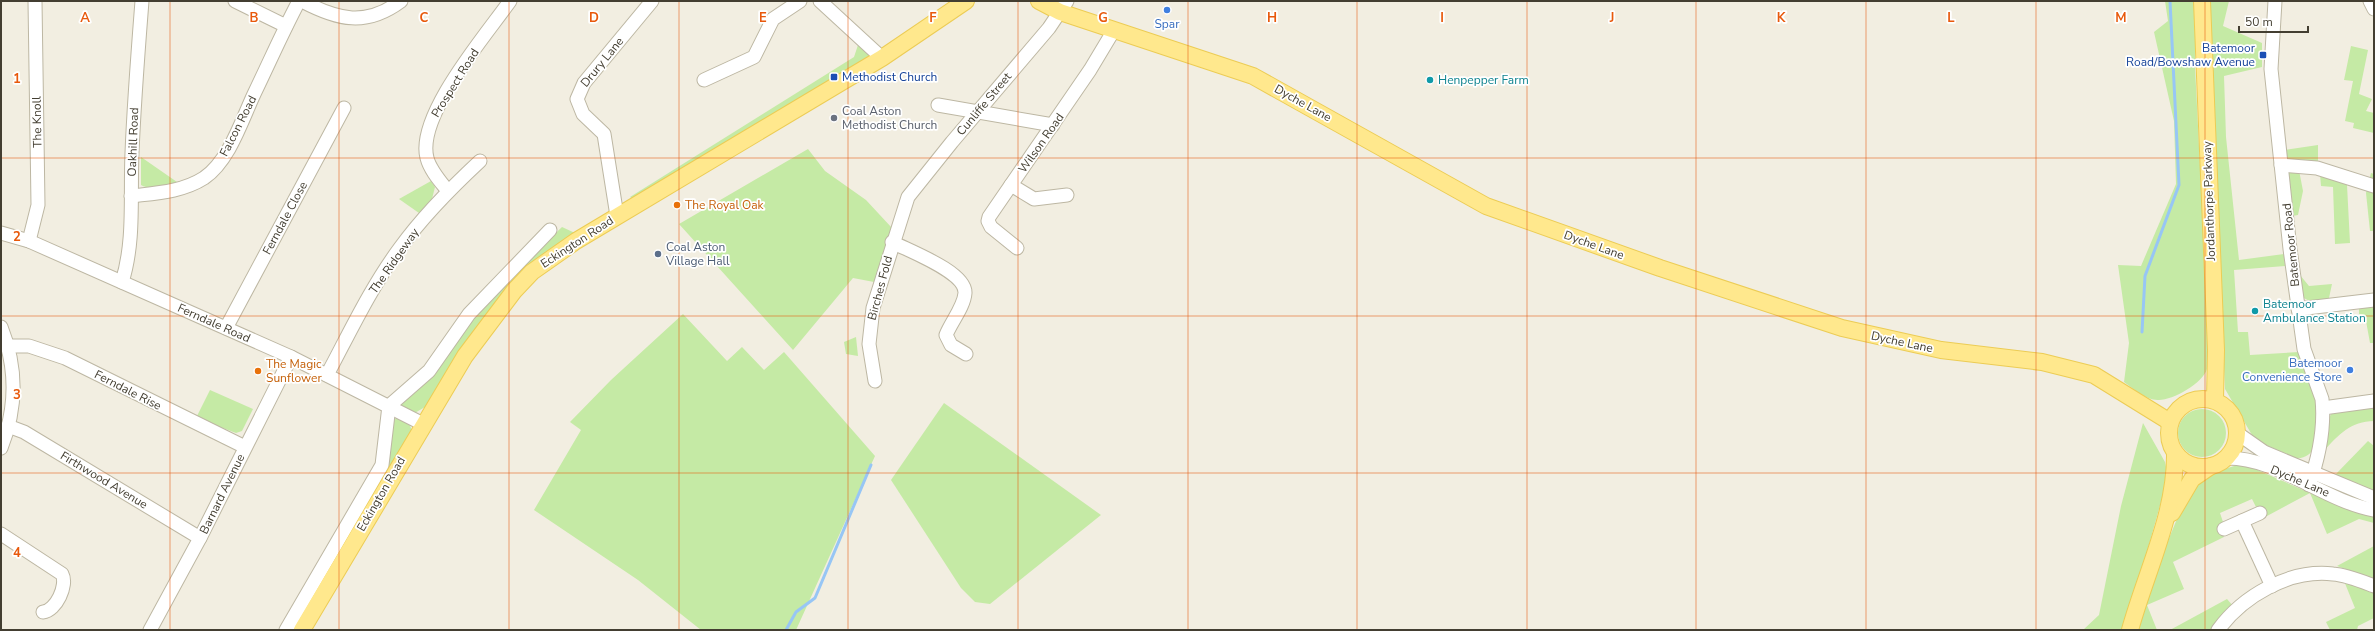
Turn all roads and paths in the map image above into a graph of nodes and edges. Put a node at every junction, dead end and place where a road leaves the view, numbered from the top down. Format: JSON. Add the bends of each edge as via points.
{"nodes":[{"id":1,"x":35,"y":1,"type":"edge"},
{"id":2,"x":142,"y":1,"type":"edge"},
{"id":3,"x":235,"y":1,"type":"edge"},
{"id":4,"x":301,"y":1,"type":"edge"},
{"id":5,"x":401,"y":1,"type":"edge"},
{"id":6,"x":510,"y":1,"type":"edge"},
{"id":7,"x":652,"y":1,"type":"edge"},
{"id":8,"x":800,"y":1,"type":"edge"},
{"id":9,"x":820,"y":1,"type":"edge"},
{"id":10,"x":966,"y":1,"type":"edge"},
{"id":11,"x":1039,"y":1,"type":"edge"},
{"id":12,"x":2202,"y":1,"type":"edge"},
{"id":13,"x":2275,"y":1,"type":"edge"},
{"id":14,"x":2370,"y":1,"type":"edge"},
{"id":15,"x":1064,"y":7,"type":"edge"},
{"id":16,"x":2374,"y":9,"type":"edge"},
{"id":17,"x":286,"y":26,"type":"junction"},
{"id":18,"x":1114,"y":30,"type":"junction"},
{"id":19,"x":882,"y":58,"type":"junction"},
{"id":20,"x":704,"y":80,"type":"dead end"},
{"id":21,"x":938,"y":105,"type":"dead end"},
{"id":22,"x":344,"y":108,"type":"dead end"},
{"id":23,"x":978,"y":112,"type":"junction"},
{"id":24,"x":1053,"y":125,"type":"junction"},
{"id":25,"x":480,"y":161,"type":"dead end"},
{"id":26,"x":2281,"y":165,"type":"junction"},
{"id":27,"x":1011,"y":185,"type":"junction"},
{"id":28,"x":2374,"y":186,"type":"edge"},
{"id":29,"x":448,"y":191,"type":"junction"},
{"id":30,"x":131,"y":196,"type":"junction"},
{"id":31,"x":1067,"y":196,"type":"dead end"},
{"id":32,"x":908,"y":198,"type":"joint"},
{"id":33,"x":617,"y":216,"type":"junction"},
{"id":34,"x":550,"y":230,"type":"dead end"},
{"id":35,"x":1,"y":233,"type":"edge"},
{"id":36,"x":29,"y":241,"type":"junction"},
{"id":37,"x":892,"y":242,"type":"junction"},
{"id":38,"x":1017,"y":248,"type":"dead end"},
{"id":39,"x":122,"y":282,"type":"junction"},
{"id":40,"x":2374,"y":300,"type":"edge"},
{"id":41,"x":2298,"y":309,"type":"junction"},
{"id":42,"x":1,"y":327,"type":"edge"},
{"id":43,"x":226,"y":328,"type":"junction"},
{"id":44,"x":7,"y":346,"type":"junction"},
{"id":45,"x":966,"y":354,"type":"dead end"},
{"id":46,"x":291,"y":357,"type":"junction"},
{"id":47,"x":327,"y":375,"type":"junction"},
{"id":48,"x":875,"y":381,"type":"dead end"},
{"id":49,"x":2215,"y":400,"type":"junction"},
{"id":50,"x":2374,"y":401,"type":"edge"},
{"id":51,"x":389,"y":406,"type":"junction"},
{"id":52,"x":2323,"y":408,"type":"junction"},
{"id":53,"x":2170,"y":422,"type":"junction"},
{"id":54,"x":423,"y":424,"type":"junction"},
{"id":55,"x":8,"y":426,"type":"junction"},
{"id":56,"x":2237,"y":433,"type":"junction"},
{"id":57,"x":245,"y":447,"type":"junction"},
{"id":58,"x":1,"y":448,"type":"edge"},
{"id":59,"x":2174,"y":453,"type":"junction"},
{"id":60,"x":2226,"y":458,"type":"junction"},
{"id":61,"x":2211,"y":466,"type":"junction"},
{"id":62,"x":2313,"y":473,"type":"junction"},
{"id":63,"x":2309,"y":485,"type":"junction"},
{"id":64,"x":2374,"y":498,"type":"edge"},
{"id":65,"x":2374,"y":510,"type":"edge"},
{"id":66,"x":2260,"y":513,"type":"dead end"},
{"id":67,"x":2242,"y":520,"type":"junction"},
{"id":68,"x":2224,"y":529,"type":"dead end"},
{"id":69,"x":2162,"y":532,"type":"junction"},
{"id":70,"x":1,"y":534,"type":"edge"},
{"id":71,"x":200,"y":538,"type":"junction"},
{"id":72,"x":2272,"y":586,"type":"junction"},
{"id":73,"x":2374,"y":586,"type":"edge"},
{"id":74,"x":43,"y":612,"type":"dead end"},
{"id":75,"x":150,"y":630,"type":"edge"},
{"id":76,"x":286,"y":630,"type":"edge"},
{"id":77,"x":302,"y":630,"type":"edge"},
{"id":78,"x":2130,"y":630,"type":"edge"},
{"id":79,"x":2218,"y":630,"type":"edge"}],
"edges":[{"from":1,"to":36,"type":"street","name":"The Knoll","via":[[38,205]]},
{"from":2,"to":30,"type":"street","name":"Oakhill Road"},
{"from":3,"to":17,"type":"street"},
{"from":4,"to":5,"type":"street","via":[[328,14],[347,19],[372,15]]},
{"from":4,"to":17,"type":"street","name":"Falcon Road"},
{"from":6,"to":29,"type":"street","name":"Prospect Road","via":[[453,81],[429,123],[425,146],[427,159]]},
{"from":7,"to":33,"type":"street","name":"Drury Lane","via":[[584,83],[577,99],[583,114],[604,134]]},
{"from":8,"to":20,"type":"street","via":[[773,19],[754,57],[717,70]]},
{"from":9,"to":19,"type":"street"},
{"from":10,"to":19,"type":"main road","name":"Eckington Road"},
{"from":11,"to":15,"type":"main road","name":"Dyche Lane"},
{"from":12,"to":49,"type":"main road","name":"Jordanthorpe Parkway","via":[[2216,350]]},
{"from":13,"to":26,"type":"street","name":"Batemoor Road","via":[[2271,69]]},
{"from":14,"to":16,"type":"street"},
{"from":15,"to":18,"type":"main road","name":"Dyche Lane"},
{"from":15,"to":23,"type":"street","name":"Cunliffe Street"},
{"from":17,"to":30,"type":"street","name":"Falcon Road","via":[[236,134],[213,170],[183,188]]},
{"from":18,"to":24,"type":"street","name":"Wilson Road"},
{"from":18,"to":53,"type":"main road","name":"Dyche Lane","via":[[1253,76],[1486,206],[1660,268],[1842,328],[1941,350],[2042,362],[2094,375]]},
{"from":19,"to":33,"type":"main road","name":"Eckington Road"},
{"from":21,"to":23,"type":"street"},
{"from":22,"to":43,"type":"street","name":"Ferndale Close"},
{"from":23,"to":24,"type":"street"},
{"from":23,"to":32,"type":"street","name":"Cunliffe Street"},
{"from":24,"to":27,"type":"street","name":"Wilson Road"},
{"from":25,"to":29,"type":"street","name":"The Ridgeway"},
{"from":26,"to":28,"type":"street","via":[[2317,168]]},
{"from":26,"to":41,"type":"street","name":"Batemoor Road"},
{"from":27,"to":31,"type":"street","via":[[1034,200]]},
{"from":27,"to":38,"type":"street","name":"Wilson Road","via":[[988,221]]},
{"from":29,"to":47,"type":"street","name":"The Ridgeway","via":[[413,231],[390,264]]},
{"from":30,"to":39,"type":"street","name":"Oakhill Road","via":[[130,250]]},
{"from":32,"to":37,"type":"street","name":"Birches Fold"},
{"from":33,"to":54,"type":"main road","name":"Eckington Road","via":[[551,256],[514,291],[465,356]]},
{"from":34,"to":51,"type":"street","name":"Eckington Road","via":[[469,314],[429,371]]},
{"from":35,"to":36,"type":"street","name":"Ferndale Road"},
{"from":36,"to":39,"type":"street","name":"Ferndale Road"},
{"from":37,"to":45,"type":"street","name":"Birches Fold","via":[[951,272],[962,281],[965,294],[946,335],[951,345]]},
{"from":37,"to":48,"type":"street","name":"Birches Fold","via":[[870,325],[870,351]]},
{"from":39,"to":43,"type":"street","name":"Ferndale Road"},
{"from":40,"to":41,"type":"street"},
{"from":41,"to":52,"type":"street","name":"Batemoor Road","via":[[2304,349]]},
{"from":42,"to":44,"type":"street"},
{"from":43,"to":46,"type":"street","name":"Ferndale Road"},
{"from":44,"to":55,"type":"street","via":[[14,375]]},
{"from":44,"to":57,"type":"street","name":"Ferndale Rise","via":[[29,346],[65,358]]},
{"from":46,"to":47,"type":"street","name":"Ferndale Road"},
{"from":46,"to":57,"type":"street","name":"Barnard Avenue"},
{"from":47,"to":51,"type":"street","name":"Ferndale Road"},
{"from":49,"to":53,"type":"main road","via":[[2200,398],[2188,401],[2176,411]]},
{"from":49,"to":56,"type":"main road","via":[[2225,406],[2233,416]]},
{"from":50,"to":52,"type":"street"},
{"from":51,"to":54,"type":"street","name":"Ferndale Road"},
{"from":51,"to":76,"type":"street","name":"Eckington Road","via":[[382,465]]},
{"from":52,"to":62,"type":"street","name":"Batemoor Road","via":[[2322,438]]},
{"from":53,"to":59,"type":"main road","via":[[2168,436]]},
{"from":54,"to":77,"type":"main road","name":"Eckington Road"},
{"from":55,"to":58,"type":"street"},
{"from":55,"to":71,"type":"street","name":"Firthwood Avenue","via":[[24,432]]},
{"from":56,"to":60,"type":"main road","via":[[2236,444]]},
{"from":56,"to":62,"type":"street","name":"Dyche Lane","via":[[2264,452]]},
{"from":57,"to":71,"type":"street","name":"Barnard Avenue"},
{"from":59,"to":61,"type":"main road","via":[[2183,461],[2194,465]]},
{"from":59,"to":69,"type":"main road","via":[[2175,476]]},
{"from":60,"to":61,"type":"main road","name":"Dyche Lane"},
{"from":60,"to":63,"type":"street","name":"Dyche Lane","via":[[2241,457],[2254,461]]},
{"from":61,"to":69,"type":"main road","via":[[2192,479]]},
{"from":62,"to":63,"type":"street","name":"Batemoor Road"},
{"from":62,"to":64,"type":"street","name":"Dyche Lane"},
{"from":63,"to":65,"type":"street","name":"Dyche Lane"},
{"from":66,"to":67,"type":"street"},
{"from":67,"to":68,"type":"street"},
{"from":67,"to":72,"type":"street"},
{"from":69,"to":78,"type":"main road"},
{"from":70,"to":74,"type":"street","via":[[62,574],[65,579],[63,590],[51,608]]},
{"from":71,"to":75,"type":"street","name":"Barnard Avenue"},
{"from":72,"to":73,"type":"street","via":[[2301,576],[2333,574]]},
{"from":72,"to":79,"type":"street","via":[[2232,613]]}]}
